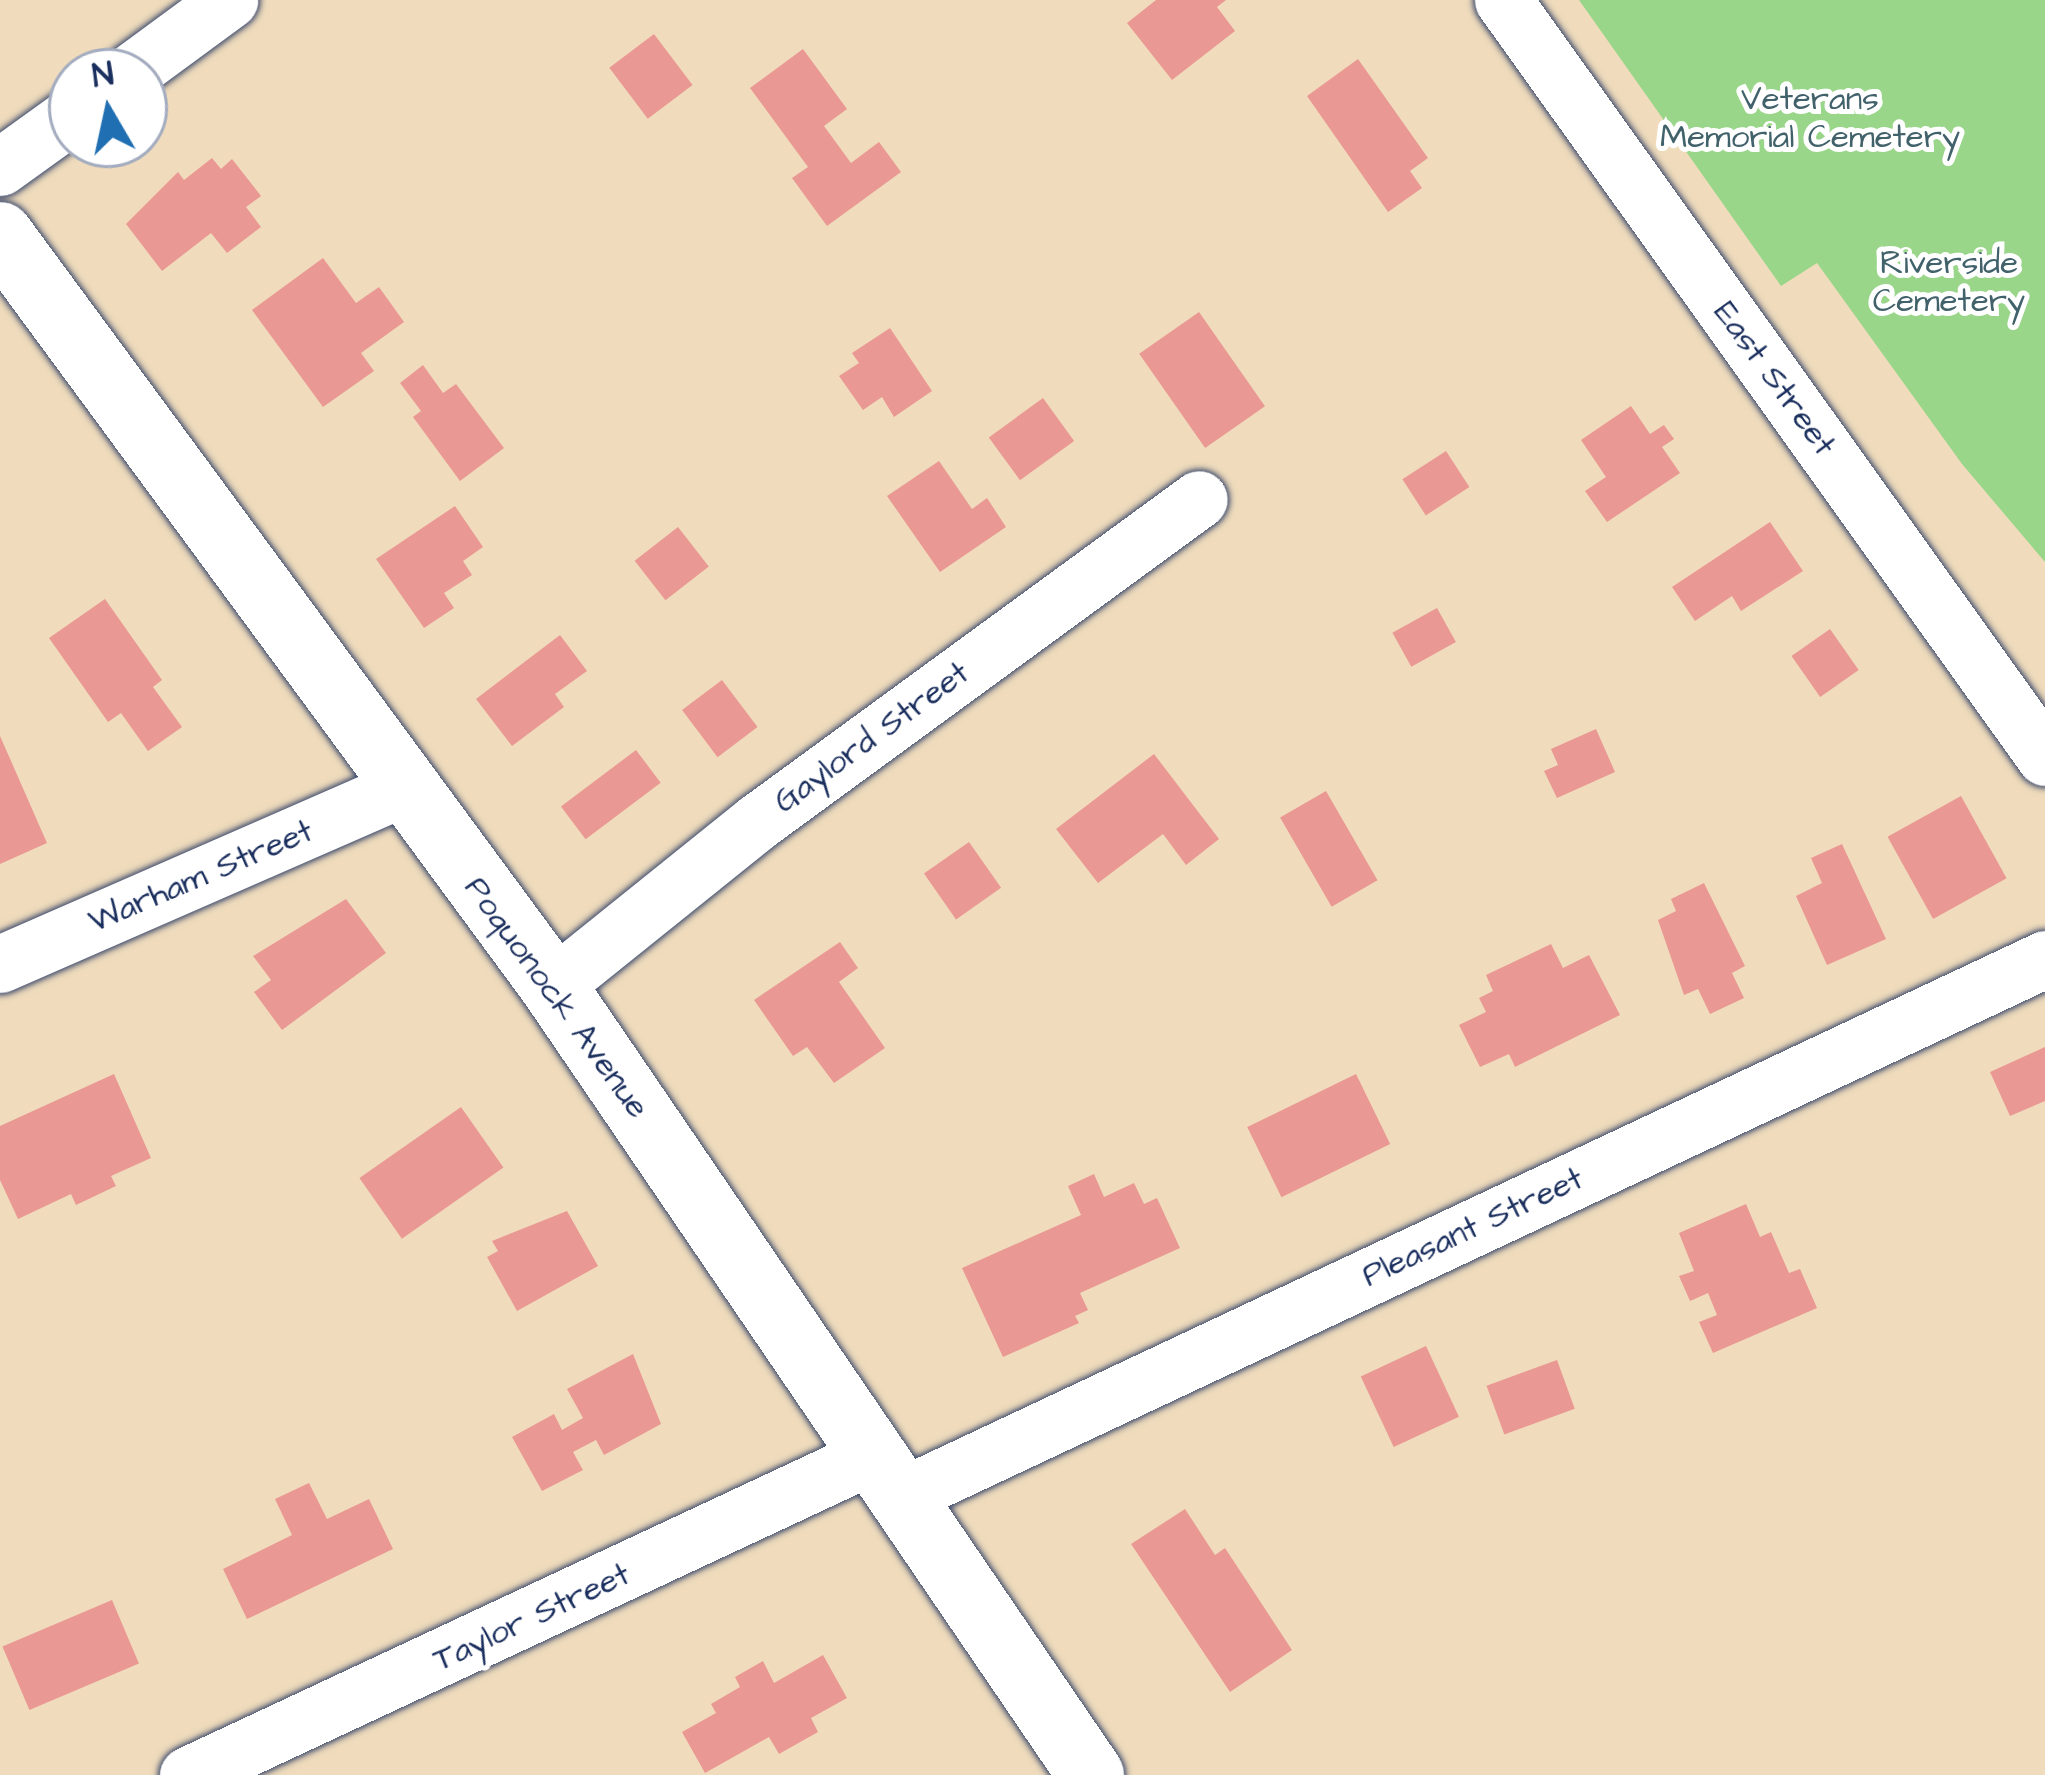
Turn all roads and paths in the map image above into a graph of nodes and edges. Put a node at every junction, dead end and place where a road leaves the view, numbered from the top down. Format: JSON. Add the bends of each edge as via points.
{"nodes":[{"id":1,"x":229,"y":0,"type":"edge"},
{"id":2,"x":1503,"y":0,"type":"edge"},
{"id":3,"x":164,"y":48,"type":"edge"},
{"id":4,"x":48,"y":132,"type":"edge"},
{"id":5,"x":0,"y":166,"type":"edge"},
{"id":6,"x":0,"y":236,"type":"edge"},
{"id":7,"x":1199,"y":499,"type":"dead end"},
{"id":8,"x":2045,"y":757,"type":"edge"},
{"id":9,"x":401,"y":789,"type":"junction"},
{"id":10,"x":2045,"y":959,"type":"edge"},
{"id":11,"x":0,"y":964,"type":"edge"},
{"id":12,"x":553,"y":986,"type":"junction"},
{"id":13,"x":888,"y":1476,"type":"junction"},
{"id":14,"x":188,"y":1775,"type":"edge"},
{"id":15,"x":1091,"y":1775,"type":"edge"}],
"edges":[{"from":1,"to":3,"type":"street"},
{"from":2,"to":8,"type":"street","name":"East Street"},
{"from":4,"to":5,"type":"street"},
{"from":6,"to":9,"type":"main road","name":"Poquonock Avenue"},
{"from":7,"to":12,"type":"street","name":"Gaylord Street","via":[[757,822]]},
{"from":9,"to":11,"type":"street","name":"Warham Street"},
{"from":9,"to":12,"type":"main road","name":"Poquonock Avenue"},
{"from":10,"to":13,"type":"street","name":"Pleasant Street"},
{"from":12,"to":13,"type":"main road","name":"Poquonock Avenue"},
{"from":13,"to":14,"type":"street","name":"Taylor Street"},
{"from":13,"to":15,"type":"main road","name":"Poquonock Avenue"}]}
